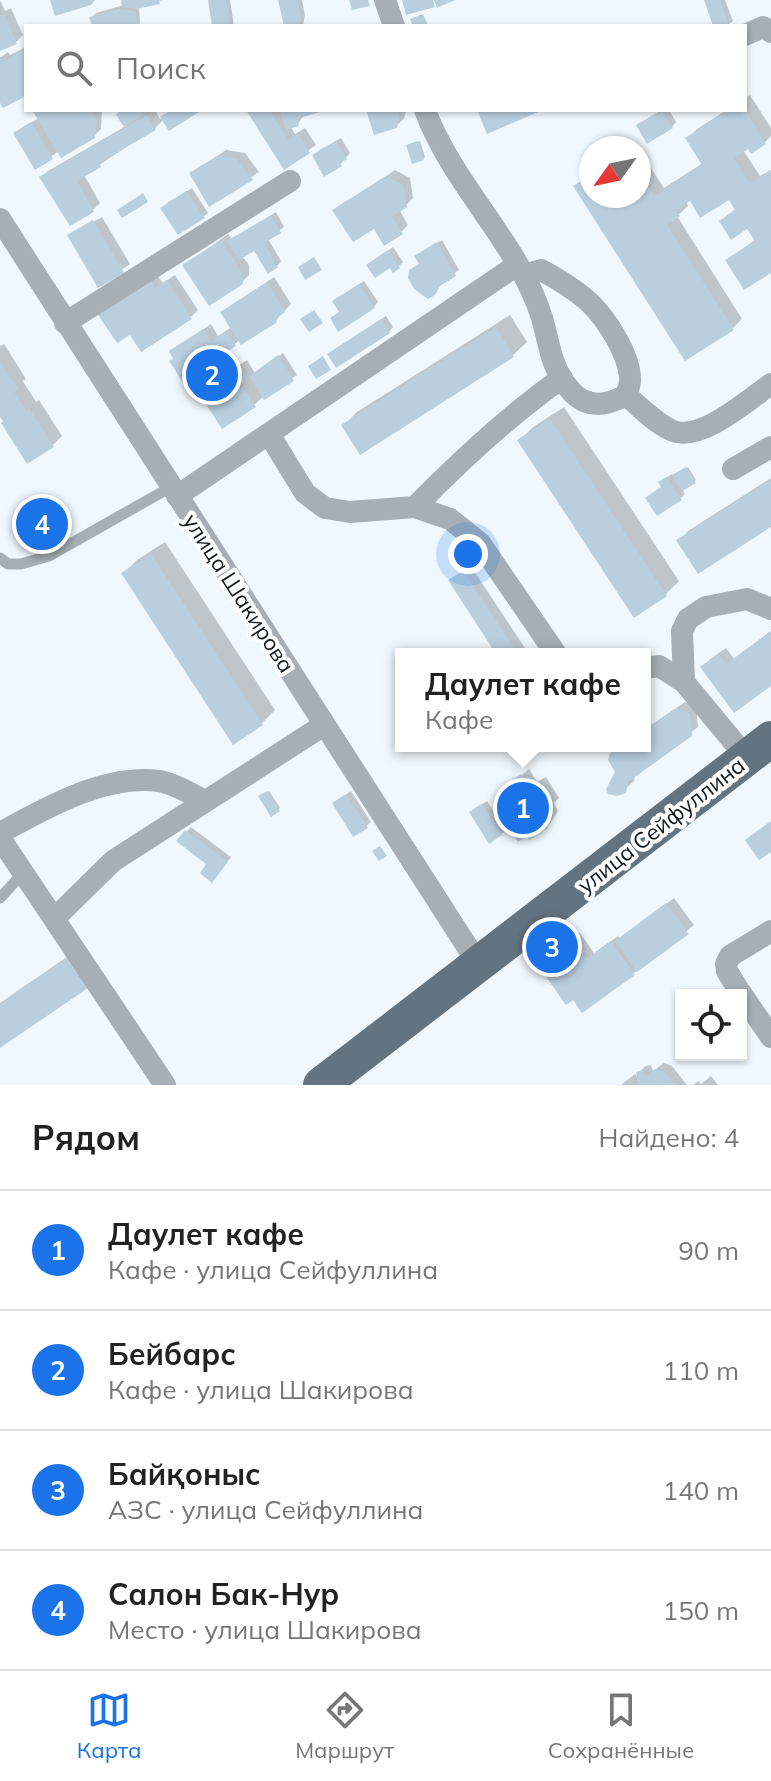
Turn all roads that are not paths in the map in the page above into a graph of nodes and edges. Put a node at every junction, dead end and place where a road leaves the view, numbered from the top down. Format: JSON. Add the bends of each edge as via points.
{"nodes":[{"id":1,"x":385,"y":0,"type":"edge"},
{"id":2,"x":393,"y":24,"type":"edge"},
{"id":3,"x":771,"y":32,"type":"edge"},
{"id":4,"x":747,"y":34,"type":"edge"},
{"id":5,"x":426,"y":112,"type":"edge"},
{"id":6,"x":290,"y":181,"type":"dead end"},
{"id":7,"x":0,"y":219,"type":"edge"},
{"id":8,"x":520,"y":270,"type":"junction"},
{"id":9,"x":65,"y":323,"type":"junction"},
{"id":10,"x":562,"y":378,"type":"junction"},
{"id":11,"x":771,"y":384,"type":"edge"},
{"id":12,"x":626,"y":395,"type":"junction"},
{"id":13,"x":269,"y":434,"type":"junction"},
{"id":14,"x":771,"y":447,"type":"edge"},
{"id":15,"x":733,"y":469,"type":"dead end"},
{"id":16,"x":174,"y":491,"type":"junction"},
{"id":17,"x":415,"y":507,"type":"junction"},
{"id":18,"x":0,"y":558,"type":"edge"},
{"id":19,"x":771,"y":609,"type":"edge"},
{"id":20,"x":552,"y":648,"type":"edge"},
{"id":21,"x":651,"y":667,"type":"edge"},
{"id":22,"x":684,"y":682,"type":"junction"},
{"id":23,"x":324,"y":725,"type":"junction"},
{"id":24,"x":759,"y":749,"type":"edge"},
{"id":25,"x":206,"y":801,"type":"junction"},
{"id":26,"x":0,"y":836,"type":"edge"},
{"id":27,"x":23,"y":873,"type":"junction"},
{"id":28,"x":0,"y":898,"type":"edge"},
{"id":29,"x":54,"y":919,"type":"junction"},
{"id":30,"x":771,"y":931,"type":"edge"},
{"id":31,"x":479,"y":965,"type":"junction"},
{"id":32,"x":771,"y":1037,"type":"edge"},
{"id":33,"x":165,"y":1085,"type":"edge"},
{"id":34,"x":321,"y":1085,"type":"edge"}],
"edges":[{"from":1,"to":2,"type":"street"},
{"from":3,"to":4,"type":"street","via":[[763,27]]},
{"from":5,"to":8,"type":"street","via":[[456,171]]},
{"from":6,"to":9,"type":"street"},
{"from":7,"to":9,"type":"street","name":"улица Шакирова"},
{"from":8,"to":10,"type":"street"},
{"from":8,"to":12,"type":"street","via":[[541,270],[591,304],[628,364],[631,381]]},
{"from":8,"to":13,"type":"street"},
{"from":9,"to":16,"type":"street","name":"улица Шакирова"},
{"from":10,"to":12,"type":"street","via":[[573,394],[594,404],[610,404]]},
{"from":10,"to":17,"type":"street","via":[[460,461]]},
{"from":11,"to":12,"type":"street","via":[[722,419],[690,434],[673,432]]},
{"from":13,"to":16,"type":"street"},
{"from":13,"to":17,"type":"street","via":[[305,493],[325,508],[350,512]]},
{"from":14,"to":15,"type":"street"},
{"from":16,"to":18,"type":"lane","via":[[49,556],[21,564]]},
{"from":16,"to":23,"type":"street","name":"улица Шакирова"},
{"from":17,"to":20,"type":"street","via":[[450,519],[480,543]]},
{"from":19,"to":22,"type":"street","via":[[747,599],[706,607],[688,619],[682,631]]},
{"from":21,"to":22,"type":"street","via":[[659,666]]},
{"from":22,"to":24,"type":"street"},
{"from":23,"to":25,"type":"street"},
{"from":23,"to":31,"type":"street","name":"улица Шакирова"},
{"from":24,"to":31,"type":"main road","name":"улица Сейфуллина"},
{"from":25,"to":26,"type":"street","via":[[161,781],[119,783],[53,803]]},
{"from":25,"to":29,"type":"street","via":[[113,861]]},
{"from":26,"to":27,"type":"street"},
{"from":27,"to":28,"type":"lane"},
{"from":27,"to":29,"type":"street"},
{"from":29,"to":33,"type":"street"},
{"from":30,"to":32,"type":"street","via":[[730,956],[726,964]]},
{"from":31,"to":34,"type":"main road","name":"улица Сейфуллина"}]}
